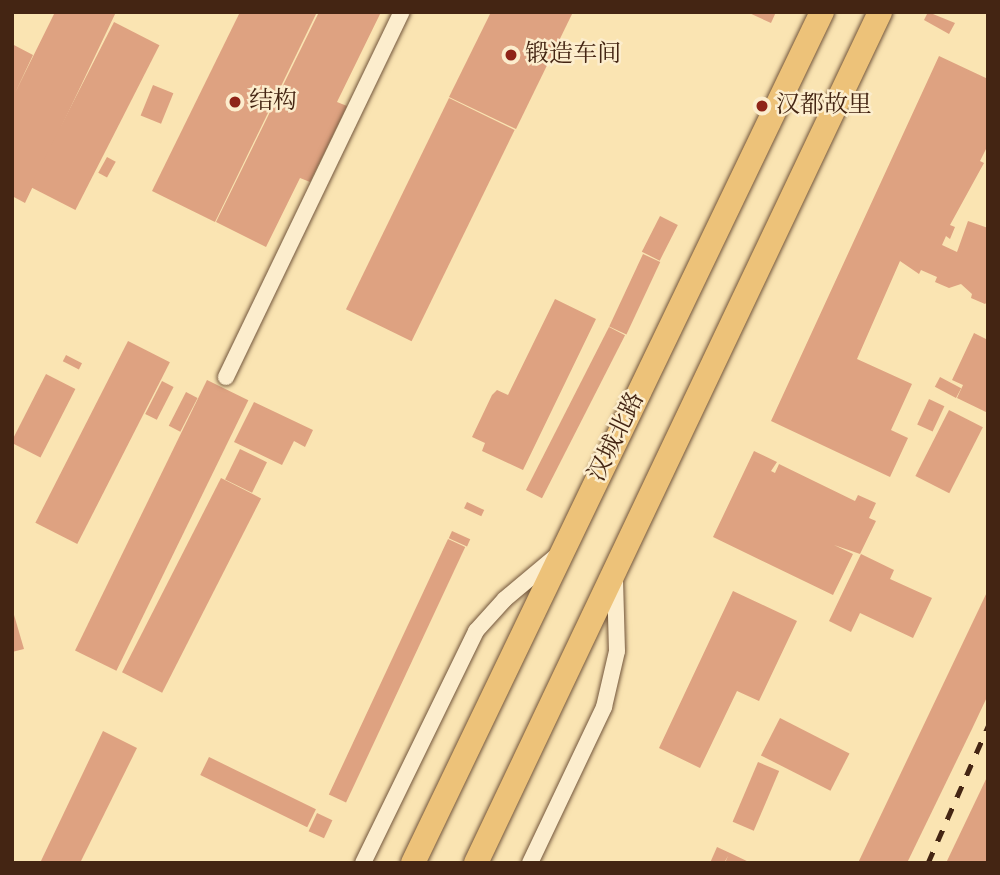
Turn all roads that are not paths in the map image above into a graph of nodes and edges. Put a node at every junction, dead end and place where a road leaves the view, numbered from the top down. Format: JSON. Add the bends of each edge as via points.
{"nodes":[{"id":1,"x":402,"y":12,"type":"edge"},
{"id":2,"x":822,"y":12,"type":"edge"},
{"id":3,"x":880,"y":12,"type":"edge"},
{"id":4,"x":226,"y":377,"type":"dead end"},
{"id":5,"x":560,"y":553,"type":"junction"},
{"id":6,"x":614,"y":570,"type":"junction"},
{"id":7,"x":363,"y":863,"type":"edge"},
{"id":8,"x":413,"y":863,"type":"edge"},
{"id":9,"x":476,"y":863,"type":"edge"},
{"id":10,"x":530,"y":863,"type":"edge"}],
"edges":[{"from":1,"to":4,"type":"street"},
{"from":2,"to":5,"type":"main road","name":"汉城北路"},
{"from":3,"to":6,"type":"main road"},
{"from":5,"to":7,"type":"street","via":[[505,599],[476,631]]},
{"from":5,"to":8,"type":"main road","name":"汉城北路"},
{"from":6,"to":9,"type":"main road"},
{"from":6,"to":10,"type":"street","via":[[617,651],[604,707]]}]}
